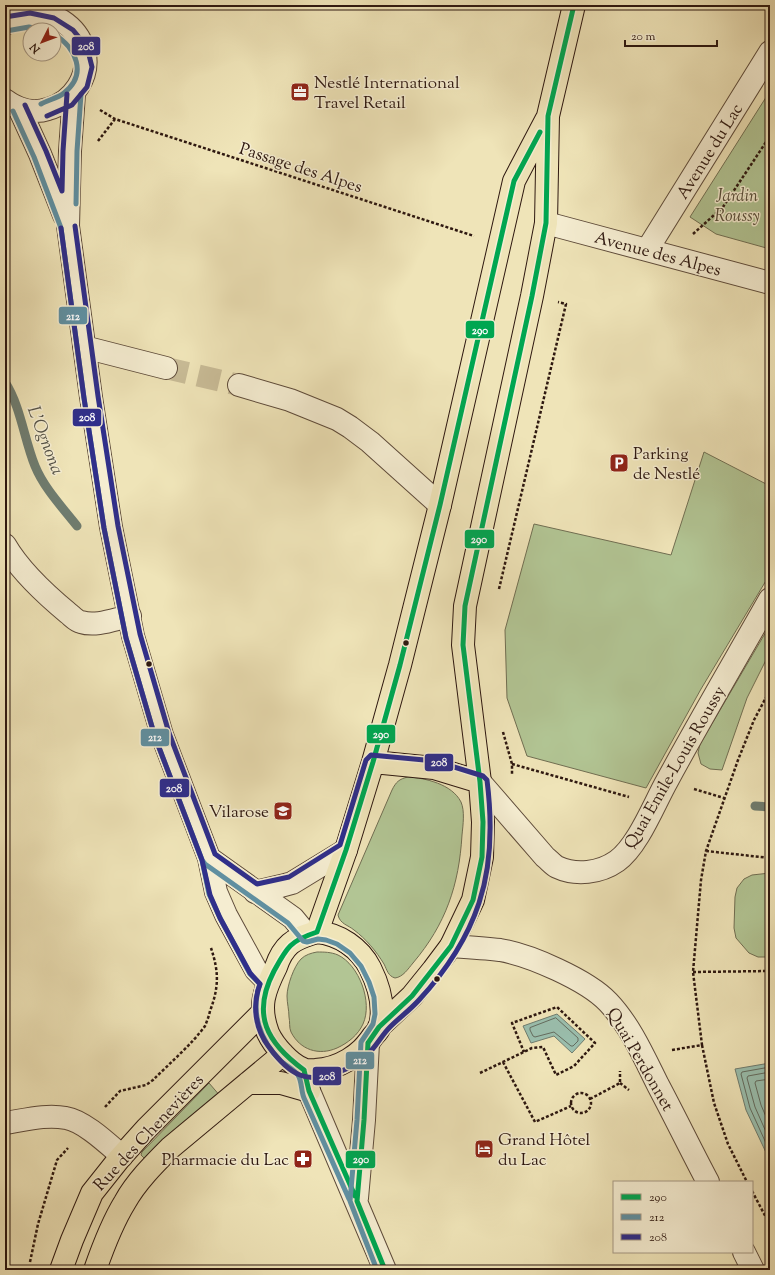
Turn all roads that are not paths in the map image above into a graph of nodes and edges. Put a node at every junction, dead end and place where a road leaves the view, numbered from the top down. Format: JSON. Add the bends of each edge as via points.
{"nodes":[{"id":1,"x":574,"y":5,"type":"edge"},
{"id":2,"x":40,"y":9,"type":"edge"},
{"id":3,"x":5,"y":24,"type":"edge"},
{"id":4,"x":770,"y":52,"type":"edge"},
{"id":5,"x":74,"y":94,"type":"junction"},
{"id":6,"x":12,"y":104,"type":"edge"},
{"id":7,"x":548,"y":116,"type":"junction"},
{"id":8,"x":546,"y":223,"type":"junction"},
{"id":9,"x":68,"y":226,"type":"junction"},
{"id":10,"x":647,"y":250,"type":"junction"},
{"id":11,"x":770,"y":283,"type":"edge"},
{"id":12,"x":84,"y":347,"type":"junction"},
{"id":13,"x":166,"y":368,"type":"tunnel mouth"},
{"id":14,"x":239,"y":385,"type":"tunnel mouth"},
{"id":15,"x":440,"y":505,"type":"junction"},
{"id":16,"x":5,"y":545,"type":"edge"},
{"id":17,"x":770,"y":599,"type":"edge"},
{"id":18,"x":130,"y":616,"type":"junction"},
{"id":19,"x":373,"y":762,"type":"junction"},
{"id":20,"x":480,"y":782,"type":"junction"},
{"id":21,"x":346,"y":850,"type":"junction"},
{"id":22,"x":209,"y":858,"type":"junction"},
{"id":23,"x":255,"y":892,"type":"junction"},
{"id":24,"x":312,"y":934,"type":"junction"},
{"id":25,"x":451,"y":946,"type":"junction"},
{"id":26,"x":268,"y":982,"type":"junction"},
{"id":27,"x":263,"y":1012,"type":"junction"},
{"id":28,"x":374,"y":1035,"type":"junction"},
{"id":29,"x":283,"y":1054,"type":"junction"},
{"id":30,"x":307,"y":1080,"type":"junction"},
{"id":31,"x":248,"y":1083,"type":"junction"},
{"id":32,"x":5,"y":1123,"type":"edge"},
{"id":33,"x":122,"y":1156,"type":"junction"},
{"id":34,"x":707,"y":1181,"type":"edge"},
{"id":35,"x":357,"y":1201,"type":"junction"},
{"id":36,"x":744,"y":1253,"type":"edge"},
{"id":37,"x":61,"y":1270,"type":"edge"},
{"id":38,"x":95,"y":1270,"type":"edge"},
{"id":39,"x":386,"y":1270,"type":"edge"},
{"id":40,"x":753,"y":1270,"type":"edge"}],
"edges":[{"from":1,"to":7,"type":"main road"},
{"from":2,"to":3,"type":"street","via":[[16,17]]},
{"from":2,"to":5,"type":"street","via":[[68,25],[84,50],[85,66],[82,81]]},
{"from":4,"to":10,"type":"street","name":"Avenue du Lac"},
{"from":5,"to":6,"type":"street","via":[[65,102],[43,111],[30,111]]},
{"from":5,"to":9,"type":"street"},
{"from":6,"to":9,"type":"street","via":[[40,154]]},
{"from":7,"to":8,"type":"main road"},
{"from":7,"to":15,"type":"main road","via":[[514,181]]},
{"from":8,"to":10,"type":"street","name":"Avenue des Alpes"},
{"from":8,"to":20,"type":"main road","via":[[465,606],[463,645]]},
{"from":9,"to":12,"type":"street"},
{"from":10,"to":11,"type":"street","name":"Avenue des Alpes"},
{"from":12,"to":13,"type":"street"},
{"from":12,"to":18,"type":"street","via":[[111,527]]},
{"from":14,"to":15,"type":"street","via":[[297,402],[350,426]]},
{"from":15,"to":19,"type":"main road"},
{"from":16,"to":18,"type":"street","via":[[27,574],[80,622],[102,623]]},
{"from":17,"to":20,"type":"street","name":"Quai Emile-Louis Roussy","via":[[637,837],[627,852],[608,866],[577,873],[556,867]]},
{"from":18,"to":22,"type":"street","via":[[133,636],[162,735]]},
{"from":19,"to":20,"type":"main road","via":[[434,768]]},
{"from":19,"to":21,"type":"main road"},
{"from":20,"to":25,"type":"main road","via":[[482,857],[473,900]]},
{"from":21,"to":23,"type":"street","via":[[292,882]]},
{"from":21,"to":24,"type":"main road"},
{"from":22,"to":23,"type":"street"},
{"from":22,"to":26,"type":"street","via":[[216,892],[226,915],[256,970]]},
{"from":23,"to":24,"type":"street"},
{"from":24,"to":26,"type":"main road","via":[[300,937],[290,944]]},
{"from":24,"to":28,"type":"main road","via":[[328,933],[340,938],[367,962],[381,996],[382,1014]]},
{"from":25,"to":28,"type":"main road","via":[[412,996]]},
{"from":25,"to":34,"type":"street","name":"Quai Perdonnet","via":[[501,950],[523,956],[571,976],[608,1001],[621,1017],[643,1055]]},
{"from":26,"to":27,"type":"main road"},
{"from":27,"to":29,"type":"main road","via":[[269,1035]]},
{"from":27,"to":33,"type":"main road","name":"Rue des Chenevières"},
{"from":28,"to":30,"type":"main road","via":[[358,1053],[346,1061],[318,1069]]},
{"from":28,"to":35,"type":"street"},
{"from":29,"to":30,"type":"main road"},
{"from":29,"to":31,"type":"main road","name":"Rue des Chenevières"},
{"from":30,"to":31,"type":"main road"},
{"from":30,"to":35,"type":"street"},
{"from":31,"to":38,"type":"main road","name":"Rue des Chenevières","via":[[170,1148],[144,1176],[125,1202]]},
{"from":32,"to":33,"type":"street","via":[[48,1117],[67,1118],[87,1128]]},
{"from":33,"to":37,"type":"main road","name":"Rue des Chenevières","via":[[92,1193]]},
{"from":35,"to":39,"type":"street"},
{"from":36,"to":40,"type":"street"}]}
